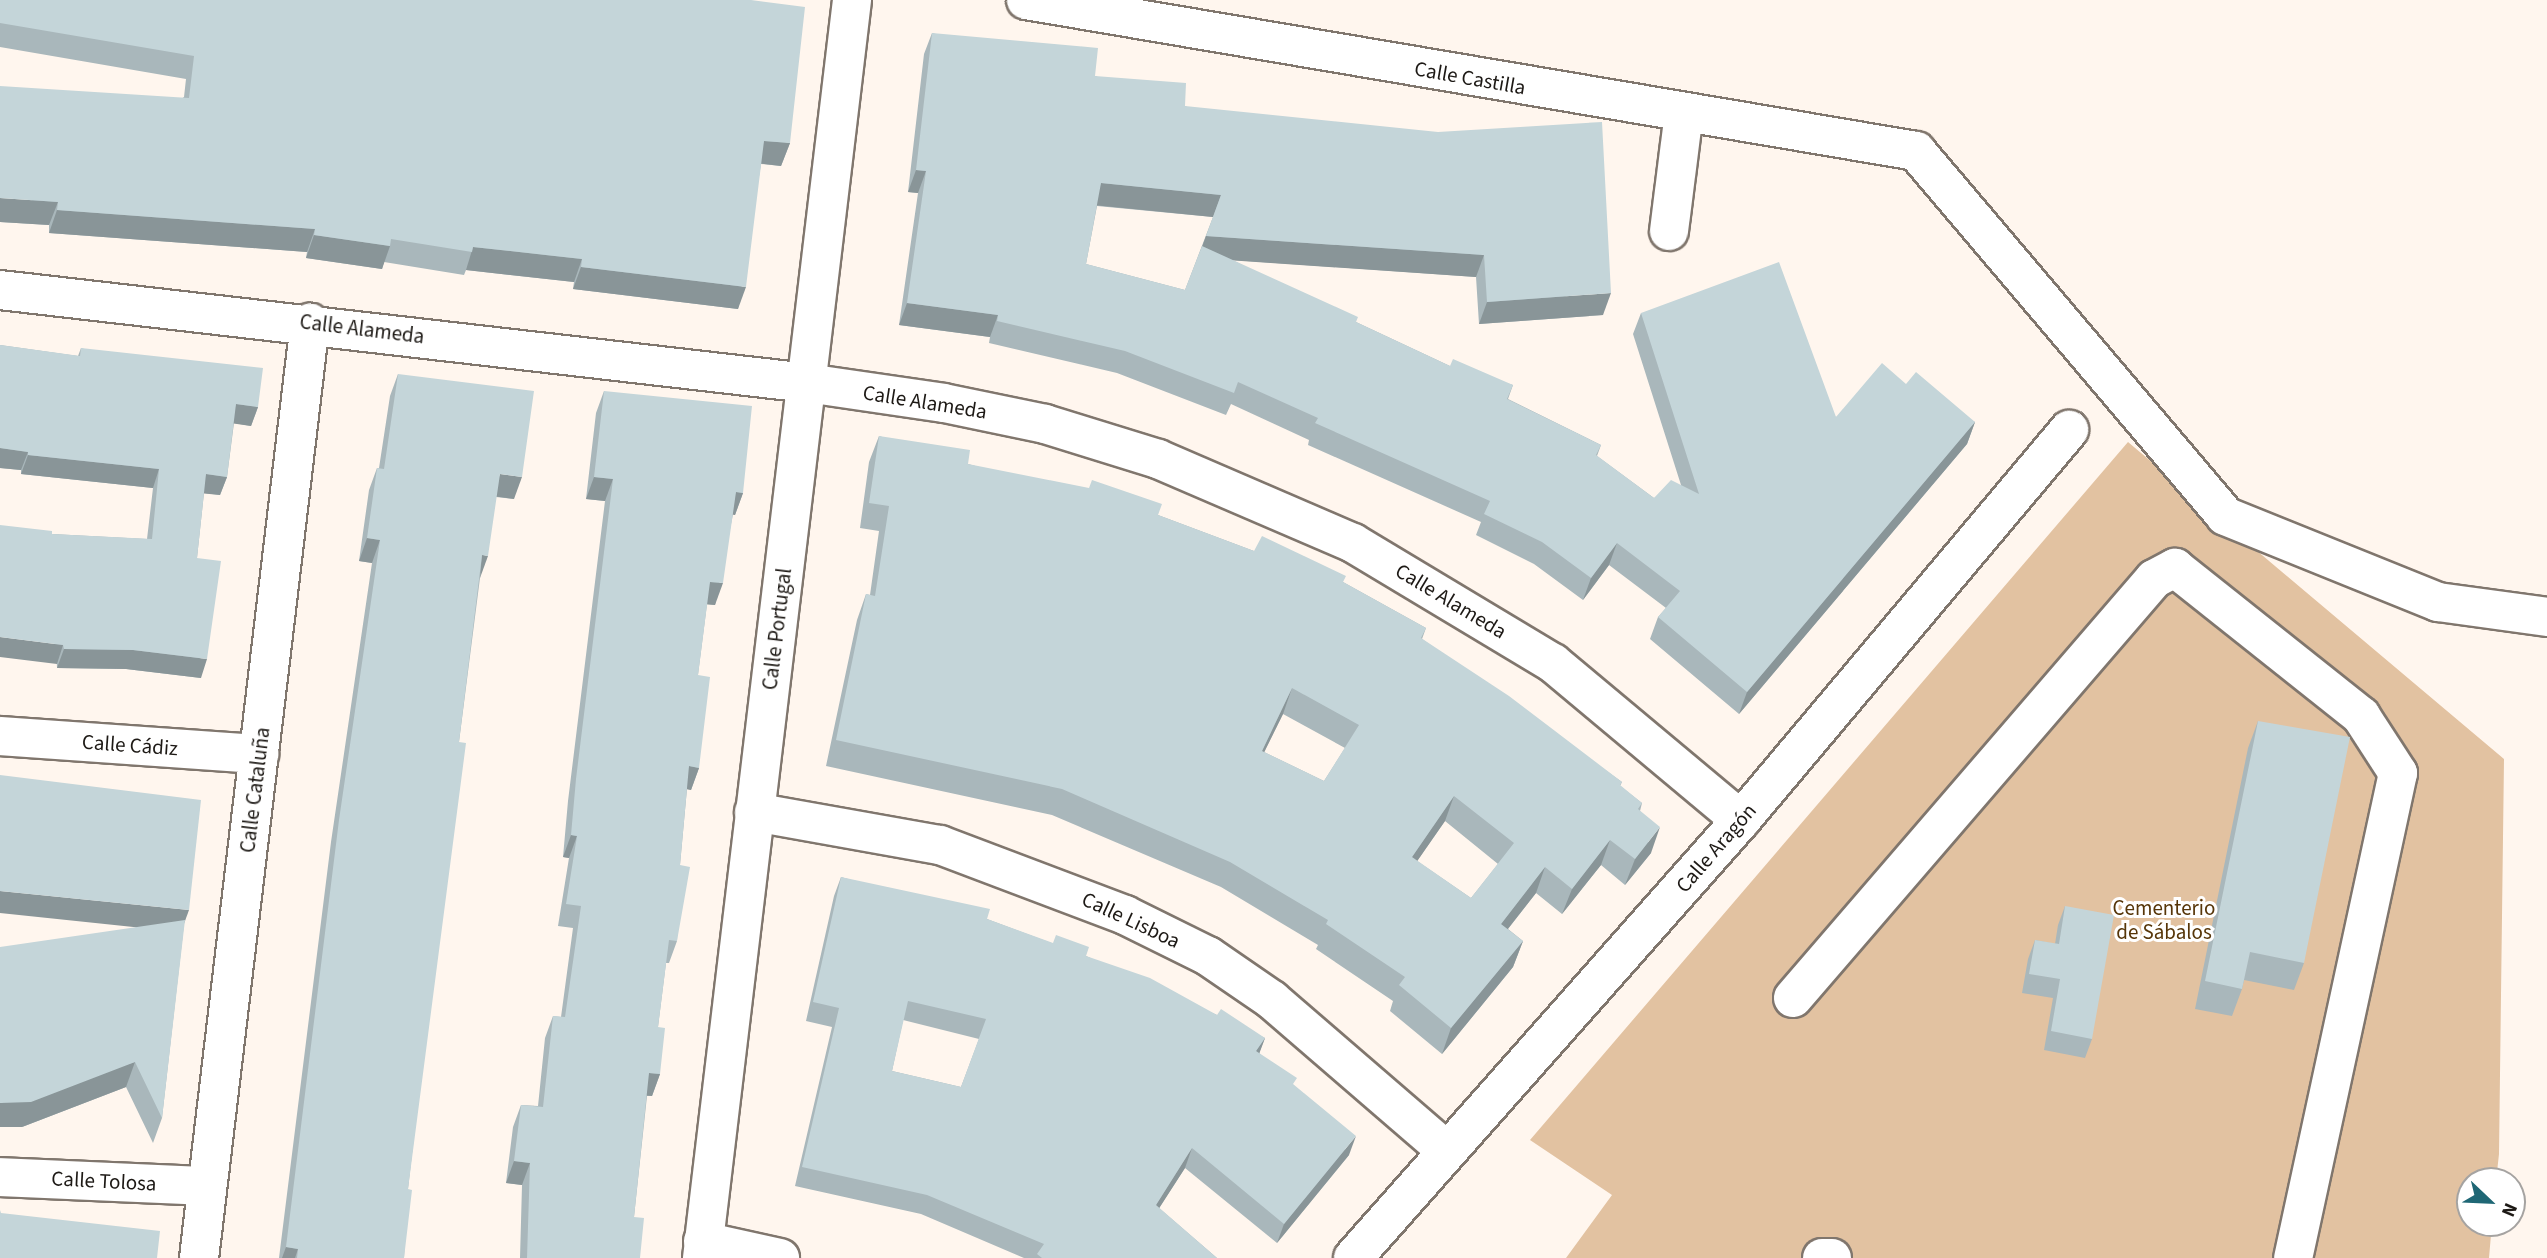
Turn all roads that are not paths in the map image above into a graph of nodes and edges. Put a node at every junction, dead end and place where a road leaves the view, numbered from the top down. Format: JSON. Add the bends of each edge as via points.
{"nodes":[{"id":1,"x":852,"y":0,"type":"edge"},
{"id":2,"x":1026,"y":0,"type":"edge"},
{"id":3,"x":1684,"y":113,"type":"junction"},
{"id":4,"x":1668,"y":231,"type":"dead end"},
{"id":5,"x":0,"y":290,"type":"edge"},
{"id":6,"x":310,"y":323,"type":"junction"},
{"id":7,"x":807,"y":383,"type":"junction"},
{"id":8,"x":2069,"y":430,"type":"dead end"},
{"id":9,"x":2547,"y":617,"type":"edge"},
{"id":10,"x":0,"y":736,"type":"edge"},
{"id":11,"x":259,"y":754,"type":"junction"},
{"id":12,"x":754,"y":812,"type":"junction"},
{"id":13,"x":1741,"y":820,"type":"junction"},
{"id":14,"x":1793,"y":998,"type":"dead end"},
{"id":15,"x":1447,"y":1152,"type":"junction"},
{"id":16,"x":0,"y":1177,"type":"edge"},
{"id":17,"x":207,"y":1186,"type":"junction"},
{"id":18,"x":702,"y":1249,"type":"edge"},
{"id":19,"x":199,"y":1258,"type":"edge"},
{"id":20,"x":780,"y":1258,"type":"edge"},
{"id":21,"x":1353,"y":1258,"type":"edge"},
{"id":22,"x":1822,"y":1258,"type":"edge"},
{"id":23,"x":1832,"y":1258,"type":"edge"},
{"id":24,"x":2293,"y":1258,"type":"edge"}],
"edges":[{"from":1,"to":7,"type":"street","name":"Calle Portugal"},
{"from":2,"to":3,"type":"street","name":"Calle Castilla"},
{"from":3,"to":4,"type":"street"},
{"from":3,"to":9,"type":"street","name":"Calle Castilla","via":[[1916,151],[2225,516],[2438,602]]},
{"from":5,"to":6,"type":"street","name":"Calle Alameda"},
{"from":6,"to":7,"type":"street","name":"Calle Alameda"},
{"from":6,"to":11,"type":"street","name":"Calle Cataluña"},
{"from":7,"to":12,"type":"street","name":"Calle Portugal"},
{"from":7,"to":13,"type":"street","name":"Calle Alameda","via":[[944,402],[1045,424],[1158,459],[1353,543],[1553,663]]},
{"from":8,"to":13,"type":"street","name":"Calle Aragón"},
{"from":10,"to":11,"type":"street","name":"Calle Cádiz"},
{"from":11,"to":17,"type":"street","name":"Calle Cataluña"},
{"from":12,"to":15,"type":"street","name":"Calle Lisboa","via":[[940,845],[1125,915],[1208,956],[1272,1000]]},
{"from":12,"to":18,"type":"street","name":"Calle Portugal"},
{"from":13,"to":15,"type":"street","name":"Calle Aragón"},
{"from":14,"to":24,"type":"street","via":[[2154,579],[2175,568],[2361,716],[2398,772]]},
{"from":15,"to":21,"type":"street","name":"Calle Aragón"},
{"from":16,"to":17,"type":"street","name":"Calle Tolosa"},
{"from":17,"to":19,"type":"street","name":"Calle Cataluña"},
{"from":18,"to":20,"type":"street"},
{"from":22,"to":23,"type":"street"}]}
